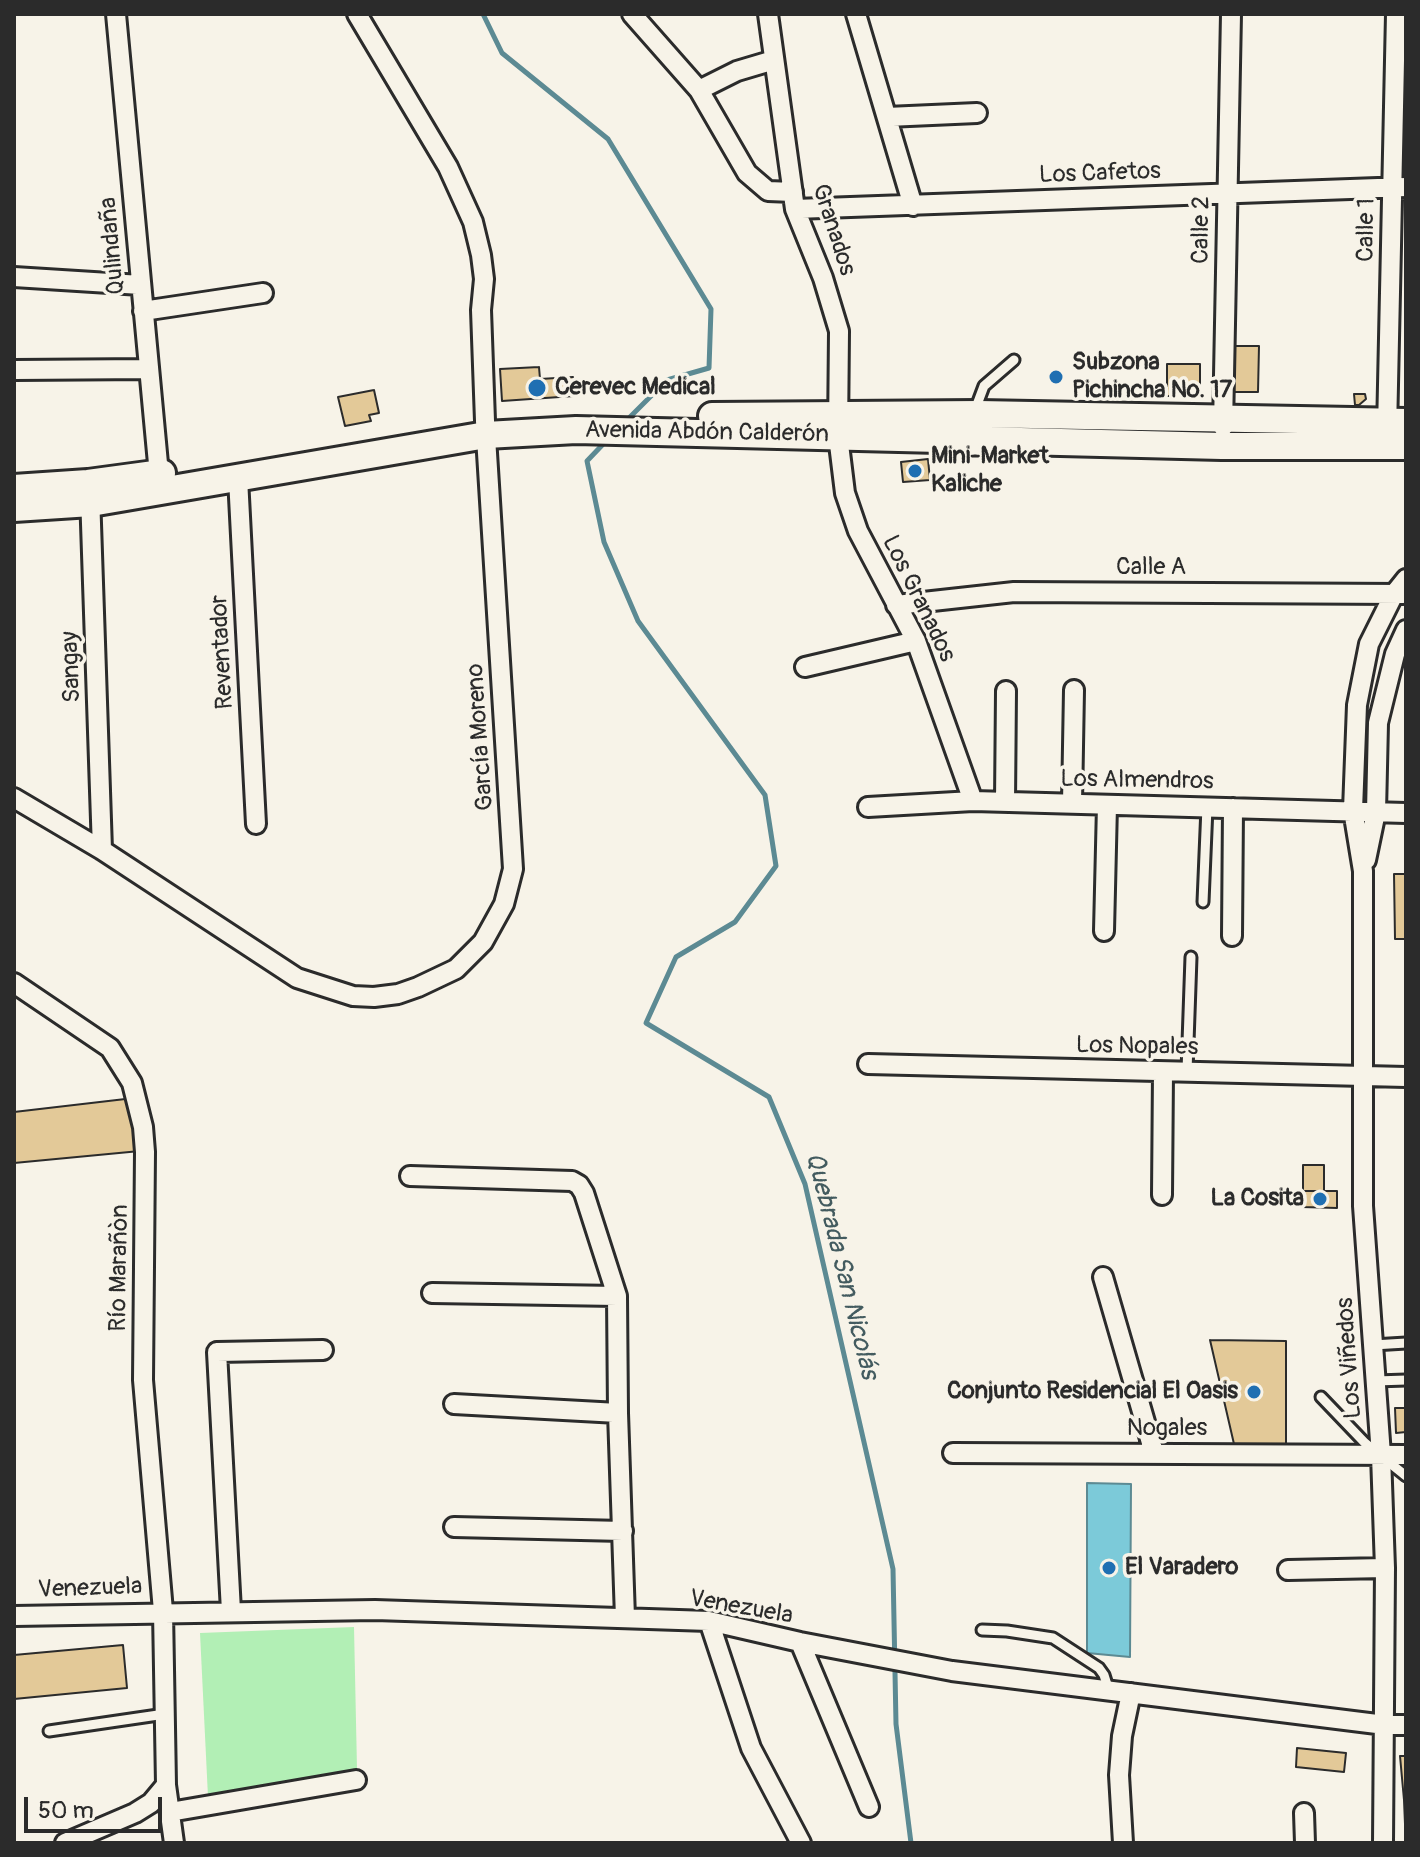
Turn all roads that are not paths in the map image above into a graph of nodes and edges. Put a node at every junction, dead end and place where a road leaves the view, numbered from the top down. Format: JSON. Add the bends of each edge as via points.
{"nodes":[{"id":1,"x":116,"y":14,"type":"edge"},
{"id":2,"x":357,"y":14,"type":"edge"},
{"id":3,"x":632,"y":14,"type":"edge"},
{"id":4,"x":768,"y":14,"type":"edge"},
{"id":5,"x":856,"y":14,"type":"edge"},
{"id":6,"x":1231,"y":14,"type":"edge"},
{"id":7,"x":1396,"y":14,"type":"edge"},
{"id":8,"x":774,"y":60,"type":"junction"},
{"id":9,"x":699,"y":90,"type":"junction"},
{"id":10,"x":977,"y":113,"type":"dead end"},
{"id":11,"x":887,"y":117,"type":"junction"},
{"id":12,"x":1399,"y":188,"type":"edge"},
{"id":13,"x":1226,"y":192,"type":"junction"},
{"id":14,"x":794,"y":200,"type":"junction"},
{"id":15,"x":913,"y":206,"type":"junction"},
{"id":16,"x":14,"y":277,"type":"edge"},
{"id":17,"x":141,"y":285,"type":"junction"},
{"id":18,"x":263,"y":293,"type":"dead end"},
{"id":19,"x":143,"y":311,"type":"junction"},
{"id":20,"x":1014,"y":360,"type":"dead end"},
{"id":21,"x":149,"y":369,"type":"junction"},
{"id":22,"x":14,"y":370,"type":"edge"},
{"id":23,"x":979,"y":414,"type":"junction"},
{"id":24,"x":1223,"y":419,"type":"junction"},
{"id":25,"x":838,"y":425,"type":"junction"},
{"id":26,"x":486,"y":428,"type":"junction"},
{"id":27,"x":1396,"y":434,"type":"edge"},
{"id":28,"x":1222,"y":446,"type":"junction"},
{"id":29,"x":238,"y":478,"type":"junction"},
{"id":30,"x":160,"y":482,"type":"junction"},
{"id":31,"x":14,"y":488,"type":"edge"},
{"id":32,"x":90,"y":493,"type":"junction"},
{"id":33,"x":14,"y":508,"type":"edge"},
{"id":34,"x":1406,"y":579,"type":"edge"},
{"id":35,"x":1400,"y":594,"type":"edge"},
{"id":36,"x":896,"y":605,"type":"junction"},
{"id":37,"x":1406,"y":630,"type":"edge"},
{"id":38,"x":916,"y":641,"type":"junction"},
{"id":39,"x":805,"y":667,"type":"dead end"},
{"id":40,"x":1074,"y":690,"type":"dead end"},
{"id":41,"x":1006,"y":691,"type":"dead end"},
{"id":42,"x":14,"y":798,"type":"edge"},
{"id":43,"x":973,"y":801,"type":"junction"},
{"id":44,"x":1005,"y":802,"type":"junction"},
{"id":45,"x":1072,"y":803,"type":"junction"},
{"id":46,"x":1107,"y":805,"type":"junction"},
{"id":47,"x":868,"y":807,"type":"dead end"},
{"id":48,"x":1207,"y":807,"type":"junction"},
{"id":49,"x":1233,"y":808,"type":"junction"},
{"id":50,"x":1353,"y":810,"type":"junction"},
{"id":51,"x":1376,"y":812,"type":"junction"},
{"id":52,"x":1406,"y":813,"type":"edge"},
{"id":53,"x":256,"y":824,"type":"dead end"},
{"id":54,"x":102,"y":850,"type":"junction"},
{"id":55,"x":1363,"y":871,"type":"junction"},
{"id":56,"x":1203,"y":902,"type":"dead end"},
{"id":57,"x":1104,"y":931,"type":"dead end"},
{"id":58,"x":1232,"y":936,"type":"dead end"},
{"id":59,"x":1191,"y":957,"type":"dead end"},
{"id":60,"x":14,"y":983,"type":"edge"},
{"id":61,"x":868,"y":1064,"type":"dead end"},
{"id":62,"x":1187,"y":1071,"type":"junction"},
{"id":63,"x":1163,"y":1072,"type":"junction"},
{"id":64,"x":1365,"y":1076,"type":"junction"},
{"id":65,"x":1406,"y":1077,"type":"edge"},
{"id":66,"x":410,"y":1176,"type":"dead end"},
{"id":67,"x":1162,"y":1195,"type":"dead end"},
{"id":68,"x":1103,"y":1277,"type":"dead end"},
{"id":69,"x":432,"y":1293,"type":"dead end"},
{"id":70,"x":617,"y":1296,"type":"junction"},
{"id":71,"x":1406,"y":1343,"type":"edge"},
{"id":72,"x":1373,"y":1345,"type":"junction"},
{"id":73,"x":323,"y":1350,"type":"dead end"},
{"id":74,"x":1406,"y":1380,"type":"edge"},
{"id":75,"x":1376,"y":1381,"type":"junction"},
{"id":76,"x":1321,"y":1397,"type":"dead end"},
{"id":77,"x":454,"y":1404,"type":"dead end"},
{"id":78,"x":618,"y":1413,"type":"junction"},
{"id":79,"x":953,"y":1453,"type":"dead end"},
{"id":80,"x":1154,"y":1453,"type":"junction"},
{"id":81,"x":1381,"y":1455,"type":"junction"},
{"id":82,"x":1406,"y":1455,"type":"edge"},
{"id":83,"x":1406,"y":1476,"type":"edge"},
{"id":84,"x":454,"y":1527,"type":"dead end"},
{"id":85,"x":623,"y":1531,"type":"junction"},
{"id":86,"x":1385,"y":1568,"type":"junction"},
{"id":87,"x":1288,"y":1570,"type":"dead end"},
{"id":88,"x":163,"y":1611,"type":"junction"},
{"id":89,"x":231,"y":1611,"type":"junction"},
{"id":90,"x":14,"y":1616,"type":"edge"},
{"id":91,"x":625,"y":1618,"type":"junction"},
{"id":92,"x":709,"y":1621,"type":"junction"},
{"id":93,"x":982,"y":1630,"type":"dead end"},
{"id":94,"x":800,"y":1642,"type":"junction"},
{"id":95,"x":1109,"y":1691,"type":"junction"},
{"id":96,"x":1131,"y":1693,"type":"junction"},
{"id":97,"x":165,"y":1714,"type":"junction"},
{"id":98,"x":1385,"y":1725,"type":"junction"},
{"id":99,"x":1406,"y":1725,"type":"edge"},
{"id":100,"x":49,"y":1731,"type":"dead end"},
{"id":101,"x":356,"y":1780,"type":"dead end"},
{"id":102,"x":166,"y":1785,"type":"junction"},
{"id":103,"x":869,"y":1807,"type":"dead end"},
{"id":104,"x":170,"y":1812,"type":"junction"},
{"id":105,"x":1304,"y":1813,"type":"dead end"},
{"id":106,"x":69,"y":1842,"type":"edge"},
{"id":107,"x":174,"y":1843,"type":"edge"},
{"id":108,"x":801,"y":1843,"type":"edge"},
{"id":109,"x":1123,"y":1843,"type":"edge"},
{"id":110,"x":1305,"y":1843,"type":"edge"},
{"id":111,"x":1383,"y":1843,"type":"edge"}],
"edges":[{"from":1,"to":17,"type":"street","name":"Qulindaña"},
{"from":2,"to":26,"type":"street","name":"García Moreno","via":[[448,167],[473,222],[484,279]]},
{"from":3,"to":9,"type":"street","name":"Los Cafetos"},
{"from":4,"to":8,"type":"street","name":"Granados"},
{"from":5,"to":11,"type":"street"},
{"from":6,"to":13,"type":"street","name":"Calle 2"},
{"from":7,"to":12,"type":"street","name":"Calle 1"},
{"from":8,"to":9,"type":"street"},
{"from":8,"to":14,"type":"street","name":"Granados"},
{"from":9,"to":14,"type":"street","name":"Los Cafetos","via":[[747,173],[768,191]]},
{"from":10,"to":11,"type":"street"},
{"from":11,"to":15,"type":"street"},
{"from":12,"to":13,"type":"street","name":"Los Cafetos"},
{"from":12,"to":27,"type":"street","name":"Calle 1"},
{"from":13,"to":15,"type":"street","name":"Los Cafetos"},
{"from":13,"to":24,"type":"street","name":"Calle 2"},
{"from":14,"to":15,"type":"street","name":"Los Cafetos"},
{"from":14,"to":25,"type":"street","name":"Granados","via":[[839,331]]},
{"from":16,"to":17,"type":"street"},
{"from":17,"to":19,"type":"street","name":"Qulindaña"},
{"from":18,"to":19,"type":"street"},
{"from":19,"to":21,"type":"street","name":"Qulindaña"},
{"from":20,"to":23,"type":"lane","via":[[984,386]]},
{"from":21,"to":22,"type":"street"},
{"from":21,"to":30,"type":"street","name":"Qulindaña"},
{"from":23,"to":24,"type":"main road","name":"Avenida Abdón Calderón"},
{"from":23,"to":25,"type":"main road","name":"Avenida Abdón Calderón"},
{"from":24,"to":27,"type":"main road","name":"Avenida Abdón Calderón"},
{"from":24,"to":28,"type":"street","name":"Calle 2"},
{"from":25,"to":26,"type":"main road","name":"Avenida Abdón Calderón","via":[[577,422]]},
{"from":25,"to":28,"type":"main road","name":"Avenida Abdón Calderón"},
{"from":25,"to":36,"type":"street","name":"Los Granados","via":[[845,493]]},
{"from":26,"to":29,"type":"main road","name":"Avenida Abdón Calderón"},
{"from":26,"to":30,"type":"main road","name":"Avenida Abdón Calderón"},
{"from":26,"to":54,"type":"street","name":"García Moreno","via":[[513,869],[493,927],[471,955],[456,969],[398,994],[353,996],[328,990],[297,978]]},
{"from":27,"to":28,"type":"main road","name":"Avenida Abdón Calderón"},
{"from":29,"to":30,"type":"main road","name":"Avenida Abdón Calderón"},
{"from":29,"to":53,"type":"street","name":"Reventador"},
{"from":30,"to":32,"type":"main road","name":"Avenida Abdón Calderón"},
{"from":31,"to":32,"type":"main road","name":"Avenida Abdón Calderón"},
{"from":32,"to":33,"type":"main road","name":"Avenida Abdón Calderón"},
{"from":32,"to":54,"type":"street","name":"Sangay"},
{"from":34,"to":35,"type":"street","name":"Los Viñedos"},
{"from":35,"to":36,"type":"street","name":"Calle A","via":[[1014,592]]},
{"from":35,"to":50,"type":"street","name":"Los Viñedos","via":[[1369,644],[1360,689]]},
{"from":36,"to":38,"type":"street","name":"Los Granados"},
{"from":37,"to":51,"type":"street","name":"Los Viñedos","via":[[1378,723]]},
{"from":38,"to":39,"type":"street"},
{"from":38,"to":43,"type":"street","name":"Los Granados"},
{"from":40,"to":45,"type":"street"},
{"from":41,"to":44,"type":"street"},
{"from":42,"to":54,"type":"street","name":"García Moreno"},
{"from":43,"to":44,"type":"street","name":"Los Almendros"},
{"from":43,"to":47,"type":"street","name":"Los Almendros"},
{"from":44,"to":45,"type":"street","name":"Los Almendros"},
{"from":45,"to":46,"type":"street","name":"Los Almendros"},
{"from":46,"to":48,"type":"street","name":"Los Almendros"},
{"from":46,"to":57,"type":"street"},
{"from":48,"to":49,"type":"street","name":"Los Almendros"},
{"from":48,"to":56,"type":"lane"},
{"from":49,"to":50,"type":"street","name":"Los Almendros"},
{"from":49,"to":58,"type":"street"},
{"from":50,"to":51,"type":"street","name":"Los Almendros"},
{"from":50,"to":55,"type":"street","name":"Los Viñedos"},
{"from":51,"to":52,"type":"street","name":"Los Almendros"},
{"from":51,"to":55,"type":"street","name":"Los Viñedos"},
{"from":55,"to":64,"type":"street","name":"Los Viñedos"},
{"from":59,"to":62,"type":"lane"},
{"from":60,"to":88,"type":"street","name":"Río Marañòn","via":[[110,1048],[138,1101],[145,1152],[143,1380]]},
{"from":61,"to":63,"type":"street","name":"Los Nopales"},
{"from":62,"to":63,"type":"street","name":"Los Nopales"},
{"from":62,"to":64,"type":"street","name":"Los Nopales"},
{"from":63,"to":67,"type":"street"},
{"from":64,"to":65,"type":"street","name":"Los Nopales"},
{"from":64,"to":72,"type":"street","name":"Los Viñedos","via":[[1363,1206]]},
{"from":66,"to":70,"type":"street","via":[[579,1185]]},
{"from":68,"to":80,"type":"street"},
{"from":69,"to":70,"type":"street"},
{"from":70,"to":78,"type":"street"},
{"from":71,"to":72,"type":"lane"},
{"from":72,"to":75,"type":"street","name":"Los Viñedos"},
{"from":73,"to":89,"type":"street","via":[[217,1352]]},
{"from":74,"to":75,"type":"lane"},
{"from":75,"to":81,"type":"street","name":"Los Viñedos"},
{"from":76,"to":81,"type":"lane"},
{"from":77,"to":78,"type":"street"},
{"from":78,"to":85,"type":"street"},
{"from":79,"to":80,"type":"street","name":"Nogales"},
{"from":80,"to":81,"type":"street","name":"Nogales"},
{"from":81,"to":82,"type":"street","name":"Nogales"},
{"from":81,"to":83,"type":"lane"},
{"from":81,"to":86,"type":"street","name":"Los Viñedos"},
{"from":84,"to":85,"type":"street"},
{"from":85,"to":91,"type":"street"},
{"from":86,"to":87,"type":"street"},
{"from":86,"to":98,"type":"street","name":"Los Viñedos"},
{"from":88,"to":89,"type":"street","name":"Venezuela"},
{"from":88,"to":90,"type":"street","name":"Venezuela"},
{"from":88,"to":97,"type":"street","name":"Río Marañòn"},
{"from":89,"to":91,"type":"street","name":"Venezuela"},
{"from":91,"to":92,"type":"street","name":"Venezuela"},
{"from":92,"to":94,"type":"street","name":"Venezuela"},
{"from":92,"to":108,"type":"street","via":[[751,1748]]},
{"from":93,"to":95,"type":"lane","via":[[1060,1641],[1099,1668]]},
{"from":94,"to":95,"type":"street","name":"Venezuela","via":[[952,1671]]},
{"from":94,"to":103,"type":"street"},
{"from":95,"to":96,"type":"street","name":"Venezuela"},
{"from":96,"to":98,"type":"street","name":"Venezuela"},
{"from":96,"to":109,"type":"street","via":[[1119,1775]]},
{"from":97,"to":100,"type":"lane"},
{"from":97,"to":102,"type":"street","name":"Río Marañòn"},
{"from":98,"to":99,"type":"street","name":"Venezuela"},
{"from":98,"to":111,"type":"street","name":"Los Viñedos"},
{"from":101,"to":104,"type":"street"},
{"from":102,"to":104,"type":"street","name":"Río Marañòn"},
{"from":102,"to":106,"type":"street","via":[[135,1813]]},
{"from":104,"to":107,"type":"street","name":"Río Marañòn"},
{"from":105,"to":110,"type":"street"}]}
